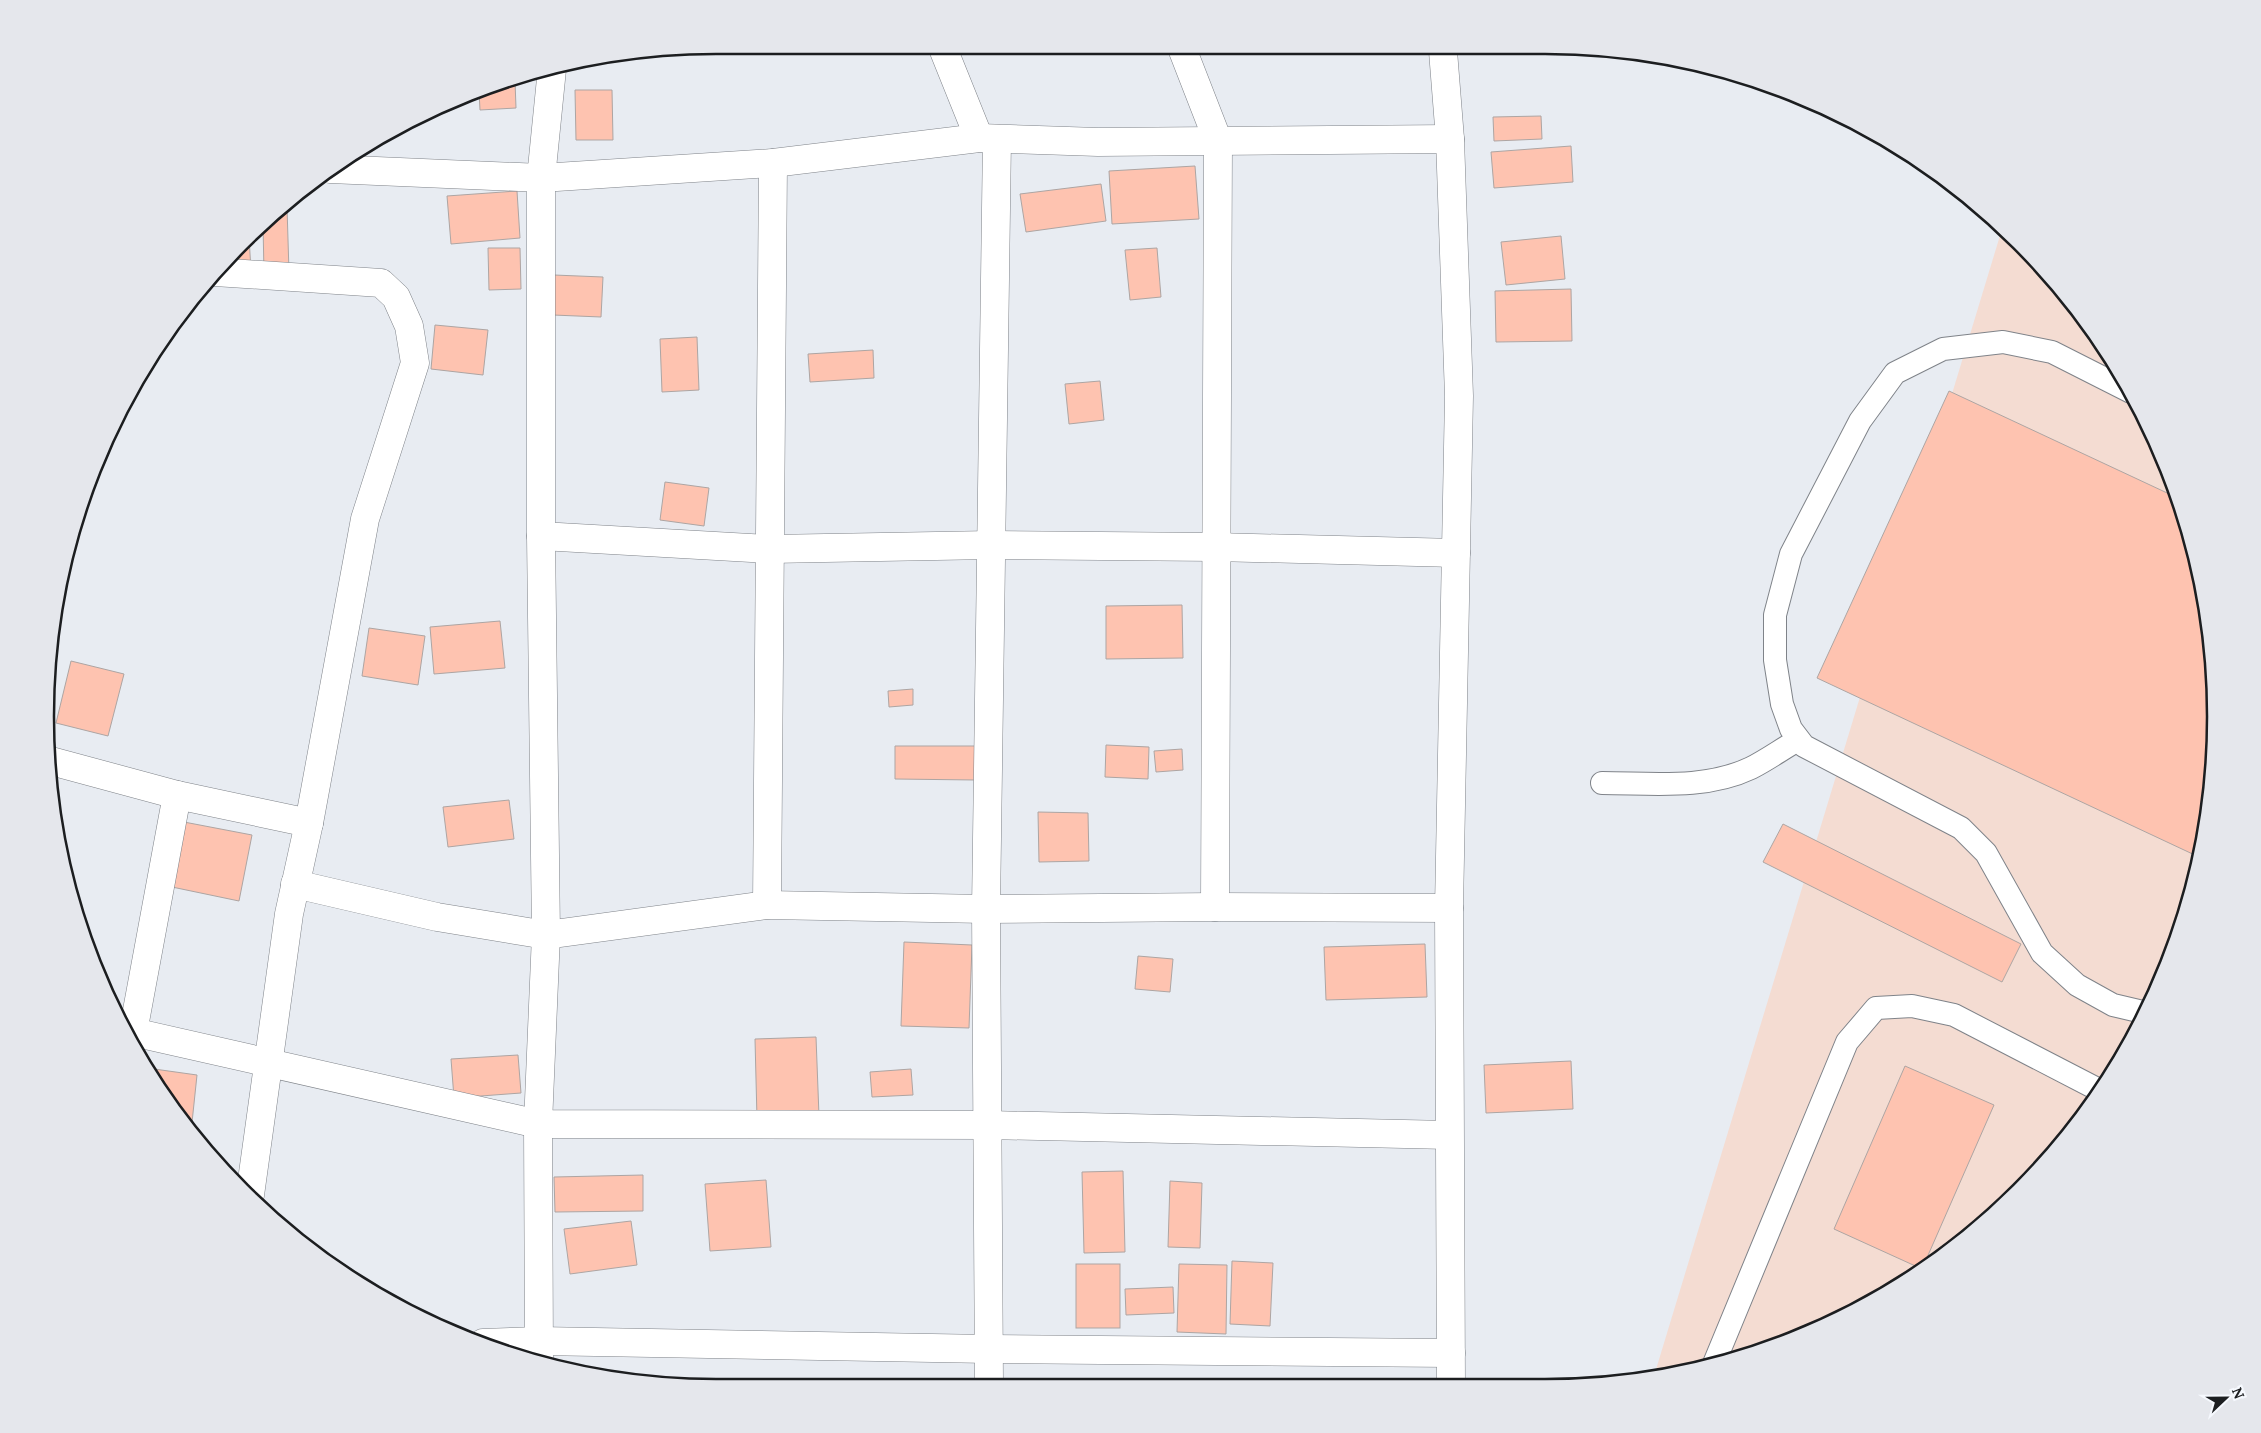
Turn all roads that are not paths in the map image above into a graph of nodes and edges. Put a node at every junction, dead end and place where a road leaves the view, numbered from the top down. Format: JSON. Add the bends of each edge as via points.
{"nodes":[{"id":1,"x":946,"y":54,"type":"edge"},
{"id":2,"x":1184,"y":54,"type":"edge"},
{"id":3,"x":1443,"y":54,"type":"edge"},
{"id":4,"x":551,"y":74,"type":"edge"},
{"id":5,"x":988,"y":138,"type":"junction"},
{"id":6,"x":1450,"y":140,"type":"junction"},
{"id":7,"x":1218,"y":141,"type":"junction"},
{"id":8,"x":773,"y":163,"type":"junction"},
{"id":9,"x":342,"y":170,"type":"edge"},
{"id":10,"x":541,"y":178,"type":"junction"},
{"id":11,"x":225,"y":273,"type":"edge"},
{"id":12,"x":2118,"y":386,"type":"edge"},
{"id":13,"x":541,"y":536,"type":"junction"},
{"id":14,"x":991,"y":545,"type":"junction"},
{"id":15,"x":1215,"y":547,"type":"junction"},
{"id":16,"x":770,"y":549,"type":"junction"},
{"id":17,"x":1456,"y":553,"type":"junction"},
{"id":18,"x":1798,"y":740,"type":"junction"},
{"id":19,"x":55,"y":762,"type":"edge"},
{"id":20,"x":1602,"y":783,"type":"dead end"},
{"id":21,"x":177,"y":795,"type":"junction"},
{"id":22,"x":310,"y":823,"type":"junction"},
{"id":23,"x":295,"y":884,"type":"junction"},
{"id":24,"x":767,"y":905,"type":"junction"},
{"id":25,"x":1215,"y":907,"type":"junction"},
{"id":26,"x":1449,"y":908,"type":"junction"},
{"id":27,"x":986,"y":909,"type":"junction"},
{"id":28,"x":546,"y":935,"type":"junction"},
{"id":29,"x":2138,"y":1011,"type":"edge"},
{"id":30,"x":132,"y":1027,"type":"edge"},
{"id":31,"x":136,"y":1036,"type":"edge"},
{"id":32,"x":268,"y":1061,"type":"junction"},
{"id":33,"x":2094,"y":1087,"type":"edge"},
{"id":34,"x":538,"y":1124,"type":"junction"},
{"id":35,"x":989,"y":1125,"type":"junction"},
{"id":36,"x":1449,"y":1134,"type":"junction"},
{"id":37,"x":251,"y":1188,"type":"edge"},
{"id":38,"x":511,"y":1347,"type":"edge"},
{"id":39,"x":989,"y":1349,"type":"junction"},
{"id":40,"x":539,"y":1350,"type":"edge"},
{"id":41,"x":1451,"y":1354,"type":"junction"},
{"id":42,"x":1717,"y":1357,"type":"edge"},
{"id":43,"x":989,"y":1379,"type":"edge"},
{"id":44,"x":1451,"y":1379,"type":"edge"}],
"edges":[{"from":1,"to":5,"type":"street"},
{"from":2,"to":7,"type":"street"},
{"from":3,"to":6,"type":"street"},
{"from":4,"to":10,"type":"street"},
{"from":5,"to":7,"type":"street","via":[[1098,142]]},
{"from":5,"to":8,"type":"street"},
{"from":5,"to":14,"type":"street"},
{"from":6,"to":7,"type":"street"},
{"from":6,"to":17,"type":"street","via":[[1460,396]]},
{"from":7,"to":15,"type":"street"},
{"from":8,"to":10,"type":"street"},
{"from":8,"to":16,"type":"street"},
{"from":9,"to":10,"type":"street"},
{"from":10,"to":13,"type":"street"},
{"from":11,"to":22,"type":"street","via":[[381,283],[396,297],[409,326],[415,362],[365,520]]},
{"from":12,"to":18,"type":"lane","via":[[2052,352],[2003,342],[1944,349],[1895,373],[1860,421],[1791,554],[1775,615],[1775,660],[1782,704]]},
{"from":13,"to":16,"type":"street"},
{"from":13,"to":28,"type":"street"},
{"from":14,"to":15,"type":"street"},
{"from":14,"to":16,"type":"street"},
{"from":14,"to":27,"type":"street"},
{"from":15,"to":17,"type":"street"},
{"from":15,"to":25,"type":"street"},
{"from":16,"to":24,"type":"street"},
{"from":17,"to":26,"type":"street"},
{"from":18,"to":20,"type":"lane","via":[[1750,768],[1708,781]]},
{"from":18,"to":29,"type":"lane","via":[[1961,828],[1986,853],[2042,953],[2077,985],[2113,1005]]},
{"from":19,"to":21,"type":"street"},
{"from":21,"to":22,"type":"street"},
{"from":21,"to":30,"type":"street"},
{"from":22,"to":23,"type":"street"},
{"from":23,"to":28,"type":"street","via":[[437,917]]},
{"from":23,"to":32,"type":"street"},
{"from":24,"to":27,"type":"street"},
{"from":24,"to":28,"type":"street"},
{"from":25,"to":26,"type":"street"},
{"from":25,"to":27,"type":"street"},
{"from":26,"to":36,"type":"street"},
{"from":27,"to":35,"type":"street"},
{"from":28,"to":34,"type":"street"},
{"from":31,"to":32,"type":"street"},
{"from":32,"to":34,"type":"street"},
{"from":32,"to":37,"type":"street"},
{"from":33,"to":42,"type":"lane","via":[[1954,1014],[1912,1006],[1876,1008],[1847,1042]]},
{"from":34,"to":35,"type":"street"},
{"from":34,"to":40,"type":"street"},
{"from":35,"to":36,"type":"street"},
{"from":35,"to":39,"type":"street"},
{"from":36,"to":41,"type":"street"},
{"from":38,"to":40,"type":"street"},
{"from":39,"to":40,"type":"street"},
{"from":39,"to":41,"type":"street"},
{"from":39,"to":43,"type":"street"},
{"from":41,"to":44,"type":"street"}]}
